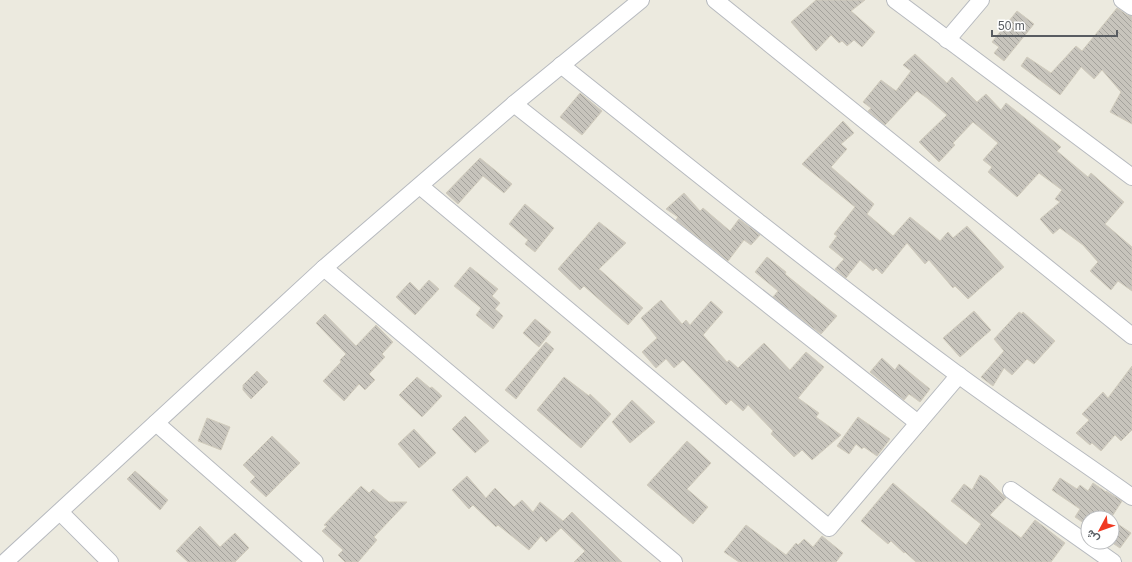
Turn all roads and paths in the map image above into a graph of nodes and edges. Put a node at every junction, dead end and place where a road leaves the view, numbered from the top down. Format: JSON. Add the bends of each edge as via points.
{"nodes":[{"id":1,"x":641,"y":0,"type":"edge"},
{"id":2,"x":715,"y":0,"type":"edge"},
{"id":3,"x":895,"y":0,"type":"edge"},
{"id":4,"x":981,"y":0,"type":"edge"},
{"id":5,"x":1122,"y":0,"type":"edge"},
{"id":6,"x":1132,"y":7,"type":"edge"},
{"id":7,"x":947,"y":40,"type":"junction"},
{"id":8,"x":561,"y":65,"type":"junction"},
{"id":9,"x":514,"y":104,"type":"junction"},
{"id":10,"x":1132,"y":177,"type":"edge"},
{"id":11,"x":420,"y":186,"type":"junction"},
{"id":12,"x":324,"y":268,"type":"junction"},
{"id":13,"x":1132,"y":336,"type":"edge"},
{"id":14,"x":959,"y":375,"type":"junction"},
{"id":15,"x":156,"y":423,"type":"junction"},
{"id":16,"x":918,"y":423,"type":"junction"},
{"id":17,"x":1012,"y":490,"type":"dead end"},
{"id":18,"x":1132,"y":498,"type":"edge"},
{"id":19,"x":60,"y":512,"type":"junction"},
{"id":20,"x":5,"y":562,"type":"edge"},
{"id":21,"x":110,"y":562,"type":"edge"},
{"id":22,"x":315,"y":562,"type":"edge"},
{"id":23,"x":674,"y":562,"type":"edge"},
{"id":24,"x":1113,"y":562,"type":"edge"}],
"edges":[{"from":1,"to":8,"type":"street"},
{"from":2,"to":13,"type":"street"},
{"from":3,"to":7,"type":"street"},
{"from":4,"to":7,"type":"street"},
{"from":5,"to":6,"type":"street"},
{"from":7,"to":10,"type":"street"},
{"from":8,"to":9,"type":"street"},
{"from":8,"to":14,"type":"street"},
{"from":9,"to":11,"type":"street"},
{"from":9,"to":16,"type":"street"},
{"from":11,"to":12,"type":"street"},
{"from":11,"to":16,"type":"street","via":[[829,528]]},
{"from":12,"to":15,"type":"street"},
{"from":12,"to":23,"type":"street"},
{"from":14,"to":16,"type":"street"},
{"from":14,"to":18,"type":"street"},
{"from":15,"to":19,"type":"street"},
{"from":15,"to":22,"type":"street"},
{"from":17,"to":24,"type":"street"},
{"from":19,"to":20,"type":"street"},
{"from":19,"to":21,"type":"street"}]}
